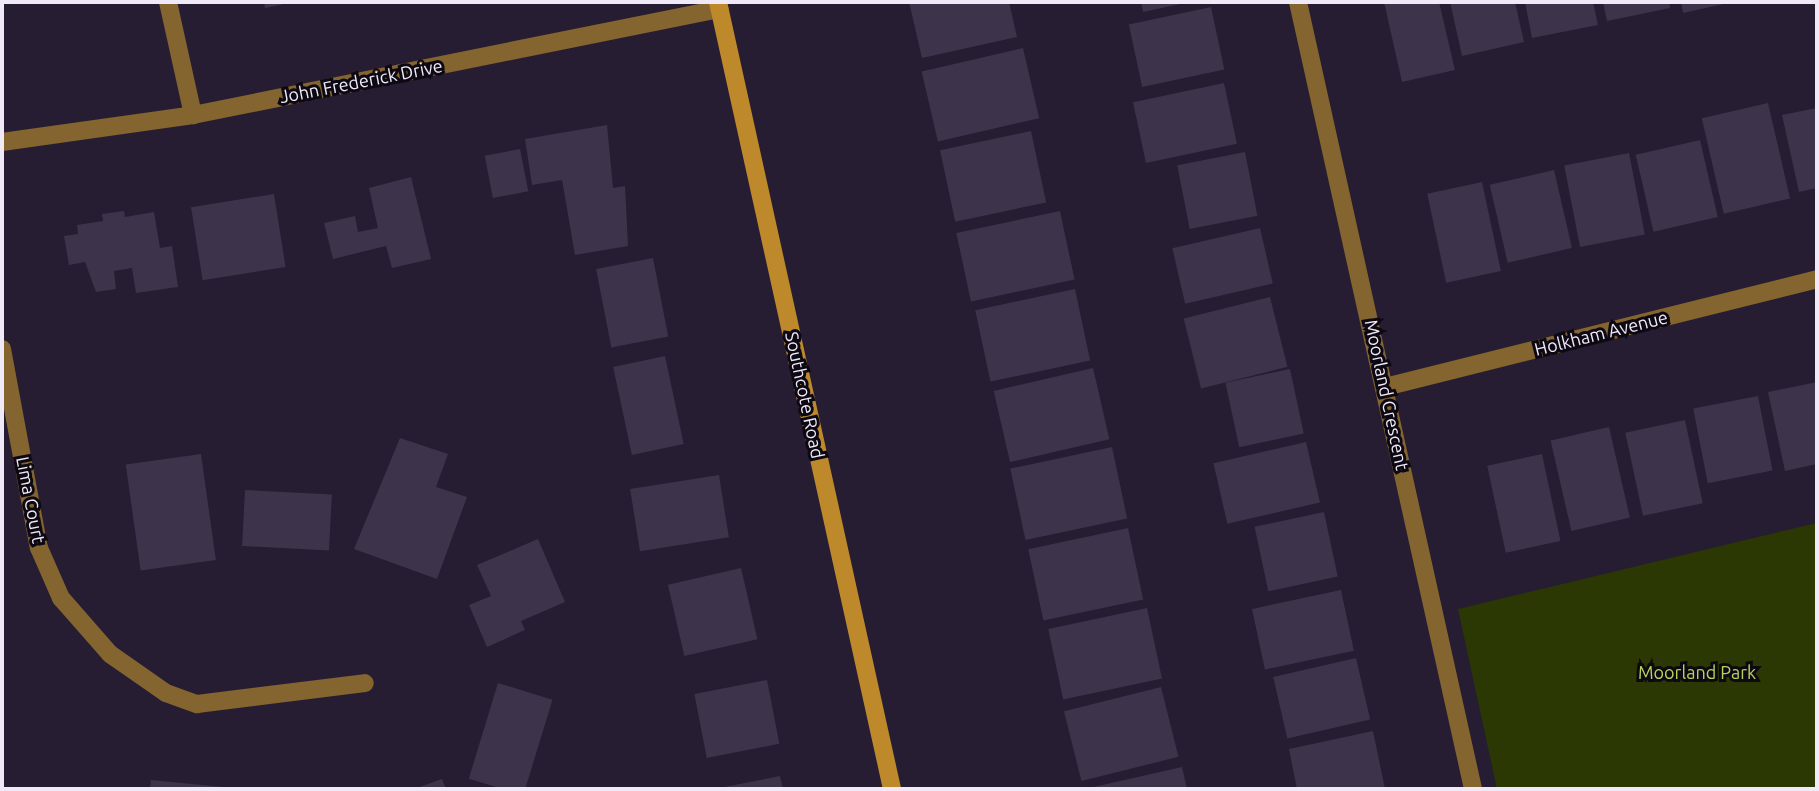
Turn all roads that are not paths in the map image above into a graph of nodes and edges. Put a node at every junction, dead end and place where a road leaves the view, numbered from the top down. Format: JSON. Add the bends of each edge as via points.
{"nodes":[{"id":1,"x":168,"y":2,"type":"edge"},
{"id":2,"x":1298,"y":2,"type":"edge"},
{"id":3,"x":719,"y":5,"type":"edge"},
{"id":4,"x":192,"y":115,"type":"junction"},
{"id":5,"x":2,"y":142,"type":"edge"},
{"id":6,"x":1817,"y":279,"type":"edge"},
{"id":7,"x":2,"y":349,"type":"edge"},
{"id":8,"x":1385,"y":387,"type":"junction"},
{"id":9,"x":365,"y":684,"type":"dead end"},
{"id":10,"x":892,"y":789,"type":"edge"},
{"id":11,"x":1473,"y":789,"type":"edge"}],
"edges":[{"from":1,"to":4,"type":"street"},
{"from":2,"to":8,"type":"street","name":"Moorland Crescent"},
{"from":3,"to":4,"type":"street","name":"John Frederick Drive"},
{"from":3,"to":10,"type":"main road","name":"Southcote Road"},
{"from":4,"to":5,"type":"street","name":"John Frederick Drive"},
{"from":6,"to":8,"type":"street","name":"Holkham Avenue"},
{"from":7,"to":9,"type":"street","name":"Lima Court","via":[[39,548],[61,598],[110,654],[136,675],[197,704]]},
{"from":8,"to":11,"type":"street","name":"Moorland Crescent"}]}
